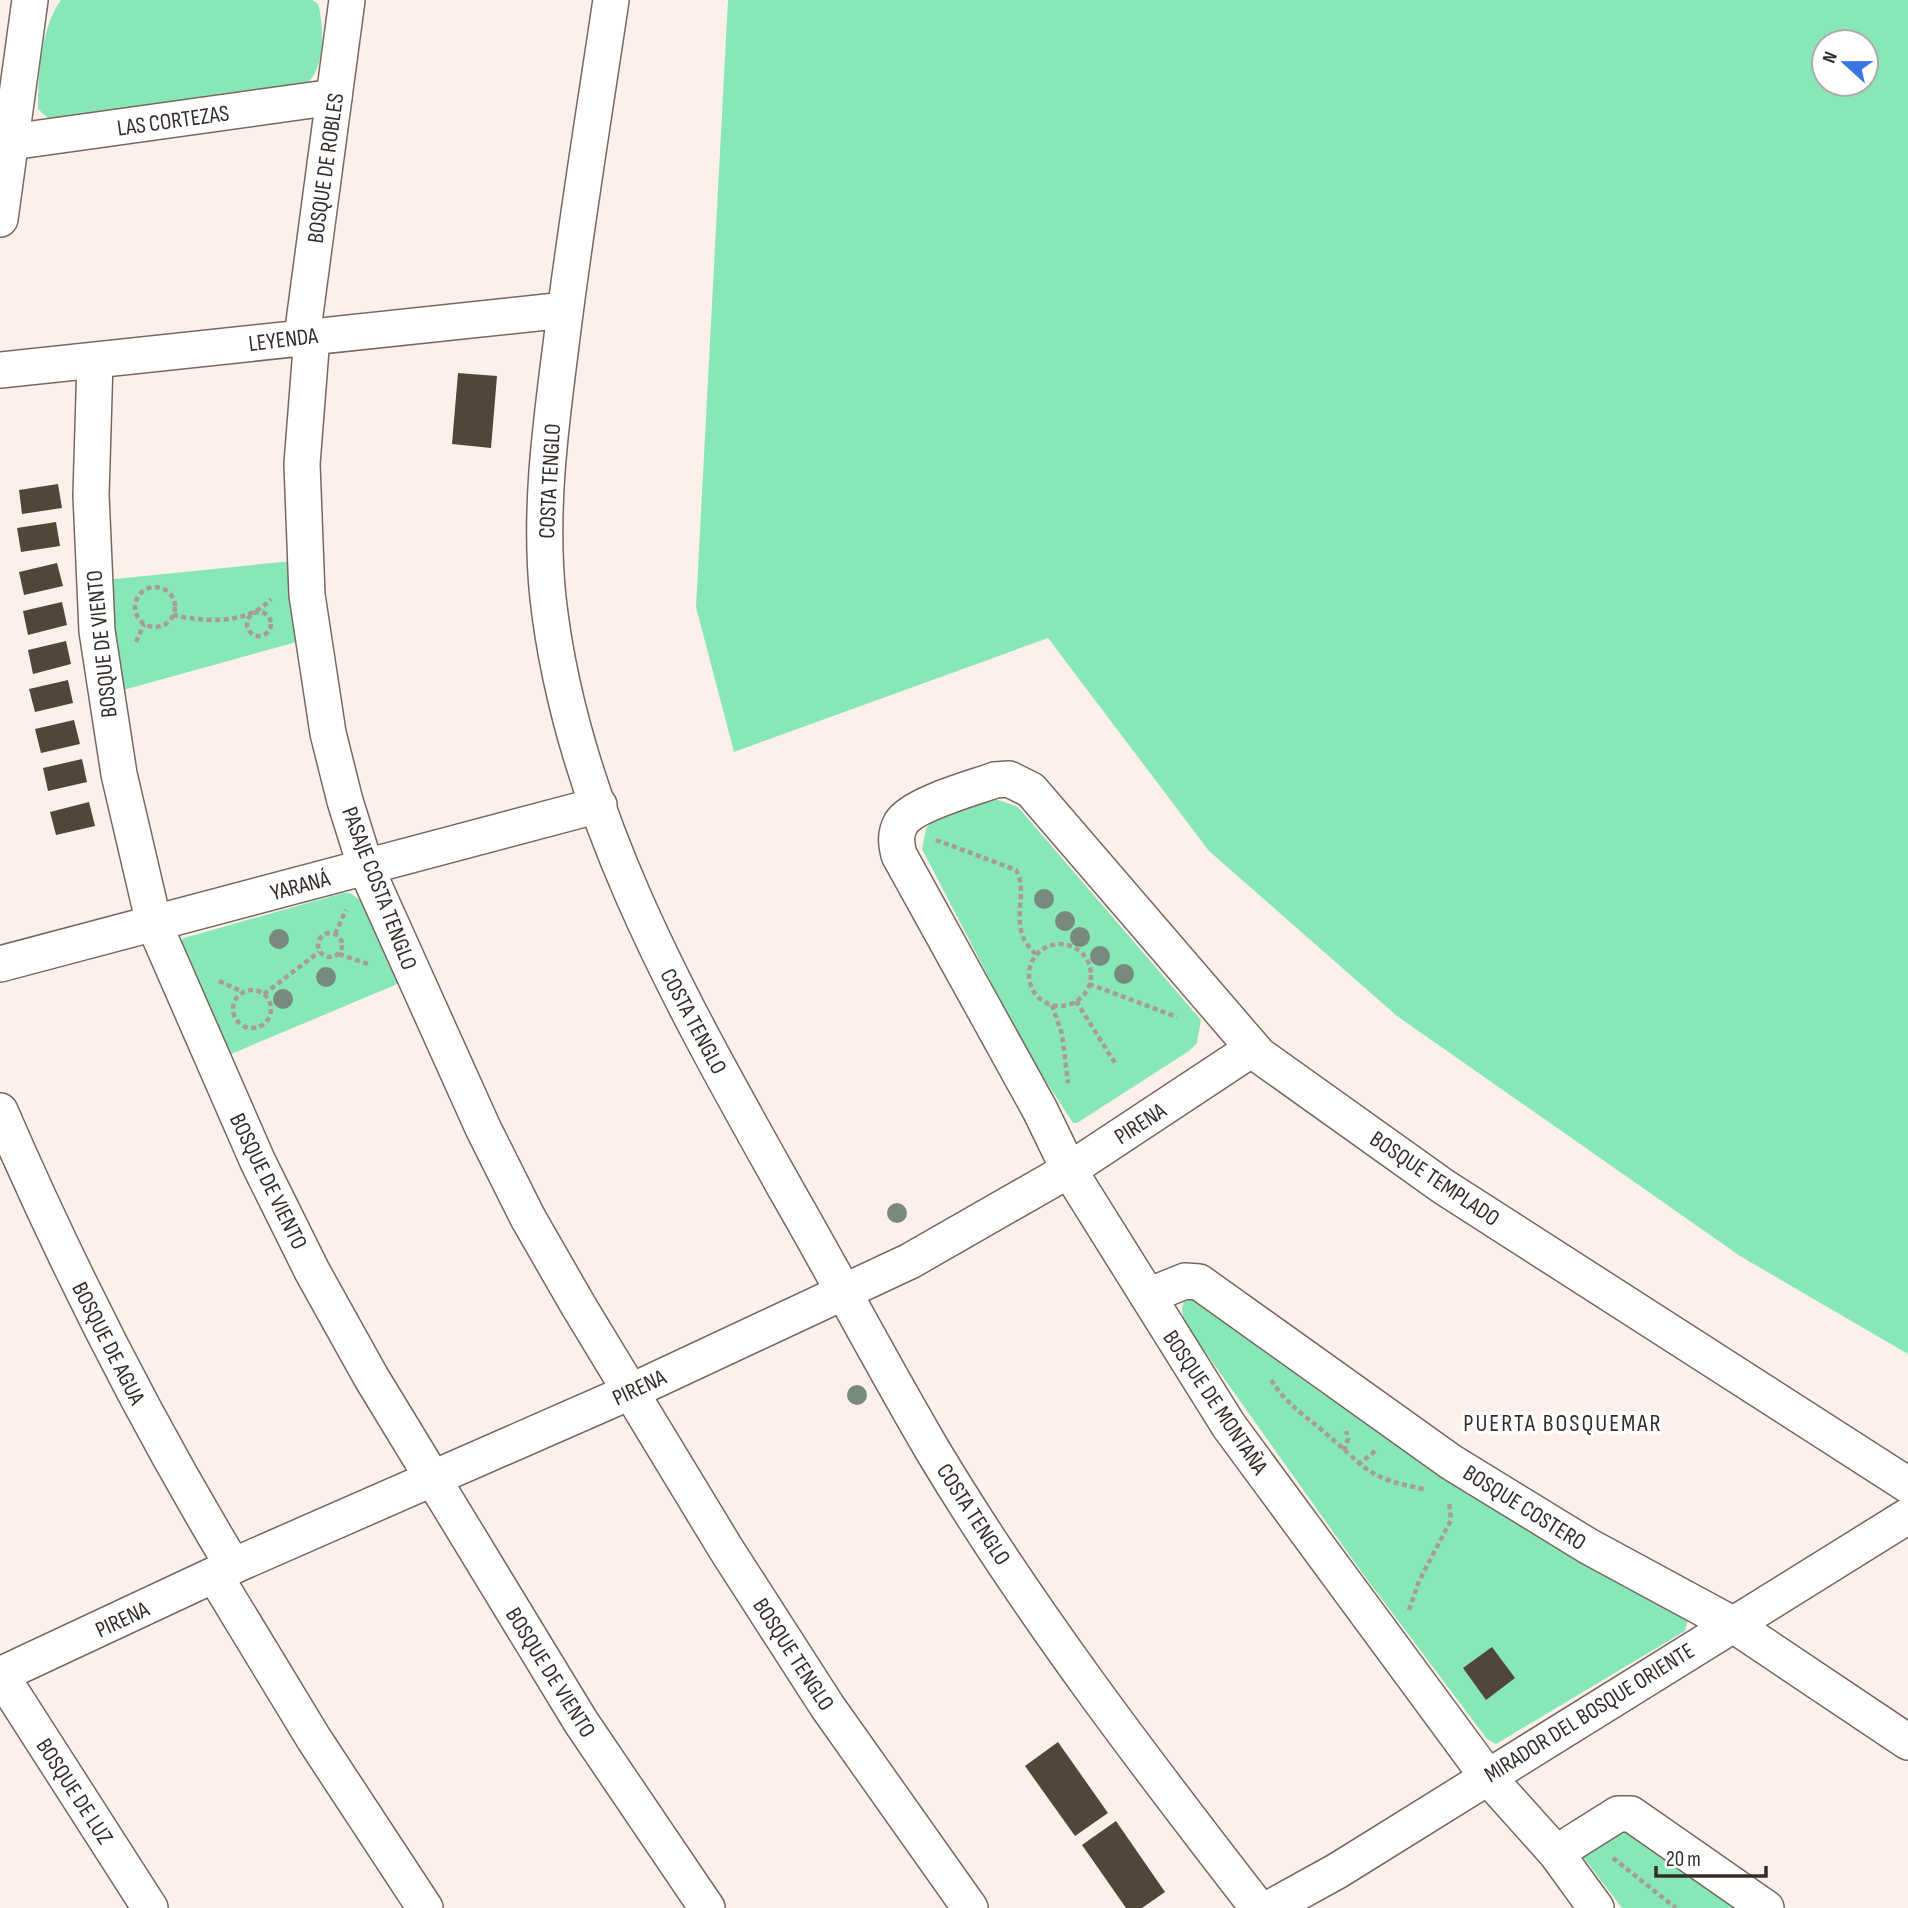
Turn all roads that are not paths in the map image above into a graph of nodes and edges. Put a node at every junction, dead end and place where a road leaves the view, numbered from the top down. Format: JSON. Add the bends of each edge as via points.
{"nodes":[{"id":1,"x":30,"y":0,"type":"edge"},
{"id":2,"x":347,"y":0,"type":"edge"},
{"id":3,"x":611,"y":0,"type":"edge"},
{"id":4,"x":334,"y":97,"type":"junction"},
{"id":5,"x":11,"y":142,"type":"junction"},
{"id":6,"x":0,"y":219,"type":"edge"},
{"id":7,"x":565,"y":310,"type":"junction"},
{"id":8,"x":307,"y":336,"type":"junction"},
{"id":9,"x":95,"y":361,"type":"junction"},
{"id":10,"x":0,"y":370,"type":"edge"},
{"id":11,"x":599,"y":805,"type":"junction"},
{"id":12,"x":899,"y":855,"type":"joint"},
{"id":13,"x":366,"y":868,"type":"junction"},
{"id":14,"x":154,"y":924,"type":"junction"},
{"id":15,"x":0,"y":964,"type":"edge"},
{"id":16,"x":1252,"y":1049,"type":"junction"},
{"id":17,"x":0,"y":1111,"type":"edge"},
{"id":18,"x":1069,"y":1170,"type":"junction"},
{"id":19,"x":844,"y":1293,"type":"junction"},
{"id":20,"x":1148,"y":1296,"type":"junction"},
{"id":21,"x":632,"y":1391,"type":"junction"},
{"id":22,"x":435,"y":1480,"type":"junction"},
{"id":23,"x":1908,"y":1485,"type":"edge"},
{"id":24,"x":1908,"y":1516,"type":"edge"},
{"id":25,"x":224,"y":1571,"type":"junction"},
{"id":26,"x":1732,"y":1624,"type":"junction"},
{"id":27,"x":0,"y":1675,"type":"edge"},
{"id":28,"x":1908,"y":1742,"type":"edge"},
{"id":29,"x":1487,"y":1776,"type":"junction"},
{"id":30,"x":1556,"y":1853,"type":"junction"},
{"id":31,"x":150,"y":1908,"type":"edge"},
{"id":32,"x":425,"y":1908,"type":"edge"},
{"id":33,"x":707,"y":1908,"type":"edge"},
{"id":34,"x":970,"y":1908,"type":"edge"},
{"id":35,"x":1258,"y":1908,"type":"edge"},
{"id":36,"x":1270,"y":1908,"type":"edge"},
{"id":37,"x":1596,"y":1908,"type":"edge"},
{"id":38,"x":1766,"y":1908,"type":"edge"}],
"edges":[{"from":1,"to":5,"type":"street"},
{"from":2,"to":4,"type":"street","name":"BOSQUE DE ROBLES"},
{"from":3,"to":7,"type":"street","name":"COSTA TENGLO"},
{"from":4,"to":5,"type":"street","name":"LAS CORTEZAS"},
{"from":4,"to":8,"type":"street","name":"BOSQUE DE ROBLES"},
{"from":5,"to":6,"type":"street"},
{"from":7,"to":8,"type":"street","name":"LEYENDA"},
{"from":7,"to":11,"type":"street","name":"COSTA TENGLO","via":[[546,466],[548,596],[558,660]]},
{"from":8,"to":9,"type":"street","name":"LEYENDA"},
{"from":8,"to":13,"type":"street","name":"PASAJE COSTA TENGLO","via":[[302,464],[312,645],[328,733]]},
{"from":9,"to":10,"type":"street","name":"LEYENDA"},
{"from":9,"to":14,"type":"street","name":"BOSQUE DE VIENTO","via":[[91,495],[97,631],[119,774]]},
{"from":11,"to":13,"type":"street","name":"YARANÁ"},
{"from":11,"to":19,"type":"street","name":"COSTA TENGLO","via":[[622,871],[681,998]]},
{"from":12,"to":16,"type":"street","name":"BOSQUE TEMPLADO","via":[[897,832],[902,820],[915,811],[995,780],[1009,779],[1031,790]]},
{"from":12,"to":18,"type":"street","name":"BOSQUE DE MONTAÑA"},
{"from":13,"to":14,"type":"street","name":"YARANÁ"},
{"from":13,"to":21,"type":"street","name":"PASAJE COSTA TENGLO","via":[[528,1218]]},
{"from":14,"to":15,"type":"street","name":"YARANÁ"},
{"from":14,"to":22,"type":"street","name":"BOSQUE DE VIENTO","via":[[258,1162],[312,1271]]},
{"from":16,"to":18,"type":"street","name":"PIRENA"},
{"from":16,"to":23,"type":"street","name":"BOSQUE TEMPLADO","via":[[1444,1187]]},
{"from":17,"to":25,"type":"street","name":"BOSQUE DE AGUA","via":[[83,1295]]},
{"from":18,"to":19,"type":"street","name":"PIRENA","via":[[910,1261]]},
{"from":18,"to":20,"type":"street","name":"BOSQUE DE MONTAÑA"},
{"from":19,"to":21,"type":"street","name":"PIRENA"},
{"from":19,"to":35,"type":"street","name":"COSTA TENGLO","via":[[933,1450],[1037,1611]]},
{"from":20,"to":26,"type":"street","name":"BOSQUE COSTERO","via":[[1185,1281],[1199,1282],[1459,1466],[1588,1546]]},
{"from":20,"to":29,"type":"street","name":"BOSQUE DE MONTAÑA","via":[[1229,1426]]},
{"from":21,"to":22,"type":"street","name":"PIRENA"},
{"from":21,"to":34,"type":"street","name":"BOSQUE TENGLO","via":[[827,1706]]},
{"from":22,"to":25,"type":"street","name":"PIRENA"},
{"from":22,"to":33,"type":"street","name":"BOSQUE DE VIENTO","via":[[581,1722]]},
{"from":24,"to":26,"type":"street","name":"MIRADOR DEL BOSQUE ORIENTE"},
{"from":25,"to":27,"type":"street","name":"PIRENA"},
{"from":25,"to":32,"type":"street","name":"BOSQUE DE AGUA","via":[[314,1739]]},
{"from":26,"to":28,"type":"street","name":"BOSQUE COSTERO"},
{"from":26,"to":29,"type":"street","name":"MIRADOR DEL BOSQUE ORIENTE"},
{"from":27,"to":31,"type":"street","name":"BOSQUE DE LUZ"},
{"from":29,"to":30,"type":"street","name":"BOSQUE DE MONTAÑA"},
{"from":29,"to":36,"type":"street","name":"MIRADOR DEL BOSQUE ORIENTE"},
{"from":30,"to":37,"type":"street","name":"BOSQUE DE MONTAÑA"},
{"from":30,"to":38,"type":"street","via":[[1618,1814],[1631,1814]]}]}
